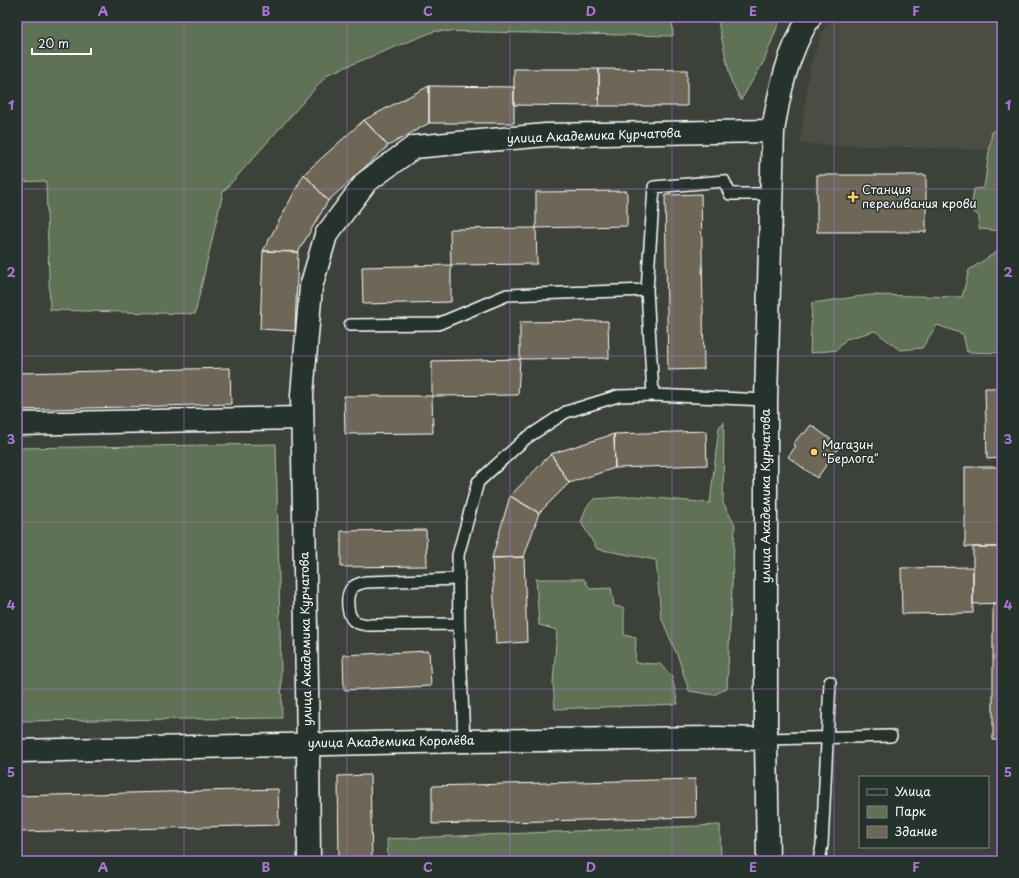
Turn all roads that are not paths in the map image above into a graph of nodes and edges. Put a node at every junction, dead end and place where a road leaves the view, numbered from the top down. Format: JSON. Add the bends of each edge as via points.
{"nodes":[{"id":1,"x":810,"y":17,"type":"edge"},
{"id":2,"x":773,"y":132,"type":"junction"},
{"id":3,"x":772,"y":194,"type":"junction"},
{"id":4,"x":647,"y":290,"type":"junction"},
{"id":5,"x":350,"y":325,"type":"dead end"},
{"id":6,"x":653,"y":395,"type":"junction"},
{"id":7,"x":766,"y":400,"type":"junction"},
{"id":8,"x":302,"y":418,"type":"junction"},
{"id":9,"x":17,"y":424,"type":"edge"},
{"id":10,"x":458,"y":578,"type":"junction"},
{"id":11,"x":459,"y":624,"type":"junction"},
{"id":12,"x":830,"y":682,"type":"dead end"},
{"id":13,"x":891,"y":736,"type":"dead end"},
{"id":14,"x":766,"y":739,"type":"junction"},
{"id":15,"x":827,"y":739,"type":"junction"},
{"id":16,"x":464,"y":741,"type":"junction"},
{"id":17,"x":308,"y":744,"type":"junction"},
{"id":18,"x":17,"y":751,"type":"edge"},
{"id":19,"x":308,"y":861,"type":"edge"},
{"id":20,"x":768,"y":861,"type":"edge"},
{"id":21,"x":819,"y":861,"type":"edge"}],
"edges":[{"from":1,"to":2,"type":"street","name":"улица Академика Курчатова","via":[[800,34],[786,70]]},
{"from":2,"to":3,"type":"street","name":"улица Академика Курчатова"},
{"from":2,"to":8,"type":"street","name":"улица Академика Курчатова","via":[[546,136],[414,147],[366,182],[326,235],[311,287]]},
{"from":3,"to":4,"type":"lane","via":[[730,194],[724,181],[654,186]]},
{"from":3,"to":7,"type":"street","name":"улица Академика Курчатова"},
{"from":4,"to":5,"type":"lane","via":[[506,295],[438,324]]},
{"from":4,"to":6,"type":"lane"},
{"from":6,"to":7,"type":"lane"},
{"from":6,"to":10,"type":"lane","via":[[618,396],[566,412],[525,439],[478,482],[458,555]]},
{"from":7,"to":14,"type":"street","name":"улица Академика Курчатова"},
{"from":8,"to":9,"type":"street"},
{"from":8,"to":17,"type":"street","name":"улица Академика Курчатова"},
{"from":10,"to":11,"type":"lane"},
{"from":10,"to":11,"type":"lane","via":[[366,582],[357,584],[348,596],[349,613],[359,624]]},
{"from":11,"to":16,"type":"lane"},
{"from":12,"to":15,"type":"lane"},
{"from":13,"to":15,"type":"lane"},
{"from":14,"to":15,"type":"lane"},
{"from":14,"to":16,"type":"street","name":"улица Академика Королёва"},
{"from":14,"to":20,"type":"street","name":"улица Академика Курчатова"},
{"from":15,"to":21,"type":"lane"},
{"from":16,"to":17,"type":"street","name":"улица Академика Королёва"},
{"from":17,"to":18,"type":"street","name":"улица Академика Королёва"},
{"from":17,"to":19,"type":"street","name":"улица Академика Курчатова"}]}
